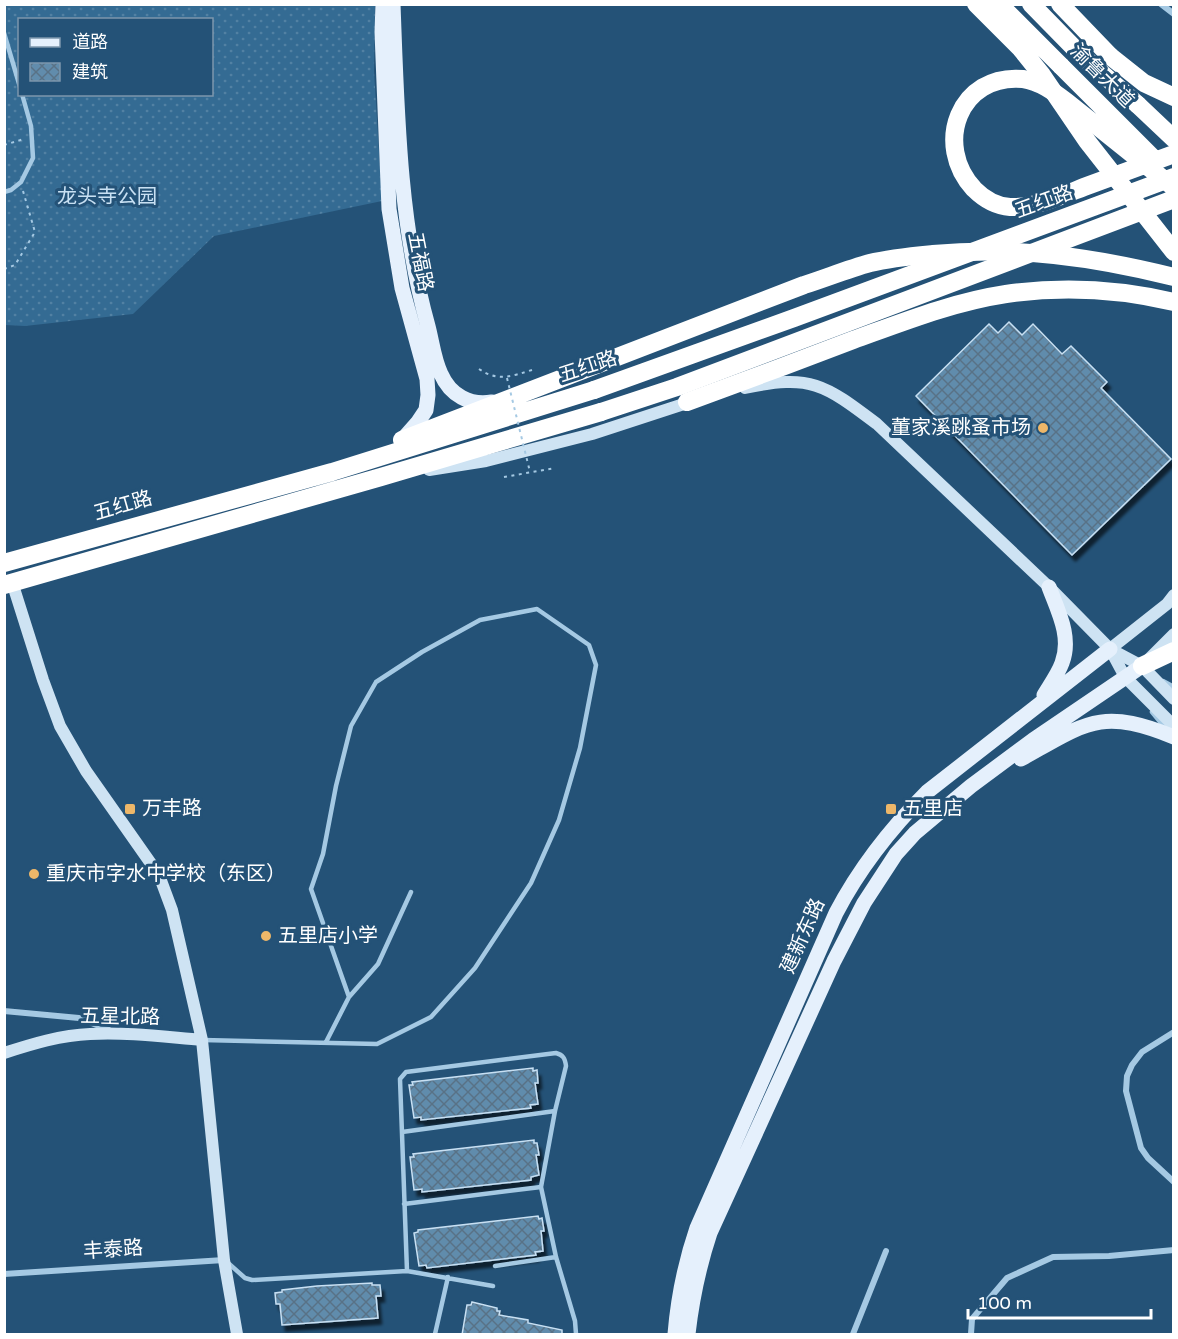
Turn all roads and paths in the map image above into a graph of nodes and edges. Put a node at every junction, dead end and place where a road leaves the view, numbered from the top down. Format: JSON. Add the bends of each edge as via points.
{"nodes":[{"id":1,"x":383,"y":4,"type":"edge"},
{"id":2,"x":393,"y":4,"type":"edge"},
{"id":3,"x":976,"y":4,"type":"edge"},
{"id":4,"x":999,"y":4,"type":"edge"},
{"id":5,"x":1031,"y":4,"type":"edge"},
{"id":6,"x":1045,"y":4,"type":"edge"},
{"id":7,"x":1060,"y":4,"type":"edge"},
{"id":8,"x":1161,"y":4,"type":"edge"},
{"id":9,"x":1173,"y":14,"type":"edge"},
{"id":10,"x":4,"y":33,"type":"edge"},
{"id":11,"x":1060,"y":33,"type":"junction"},
{"id":12,"x":18,"y":80,"type":"edge"},
{"id":13,"x":22,"y":96,"type":"edge"},
{"id":14,"x":1173,"y":97,"type":"edge"},
{"id":15,"x":1138,"y":105,"type":"junction"},
{"id":16,"x":31,"y":133,"type":"junction"},
{"id":17,"x":1173,"y":133,"type":"edge"},
{"id":18,"x":1173,"y":139,"type":"edge"},
{"id":19,"x":4,"y":145,"type":"edge"},
{"id":20,"x":1173,"y":154,"type":"edge"},
{"id":21,"x":1173,"y":178,"type":"edge"},
{"id":22,"x":21,"y":182,"type":"junction"},
{"id":23,"x":1173,"y":187,"type":"edge"},
{"id":24,"x":4,"y":192,"type":"edge"},
{"id":25,"x":1173,"y":199,"type":"edge"},
{"id":26,"x":1173,"y":252,"type":"edge"},
{"id":27,"x":4,"y":269,"type":"edge"},
{"id":28,"x":1173,"y":277,"type":"edge"},
{"id":29,"x":1173,"y":302,"type":"edge"},
{"id":30,"x":479,"y":369,"type":"dead end"},
{"id":31,"x":532,"y":370,"type":"dead end"},
{"id":32,"x":507,"y":378,"type":"junction"},
{"id":33,"x":515,"y":396,"type":"junction"},
{"id":34,"x":687,"y":402,"type":"junction"},
{"id":35,"x":402,"y":440,"type":"junction"},
{"id":36,"x":555,"y":468,"type":"dead end"},
{"id":37,"x":332,"y":471,"type":"junction"},
{"id":38,"x":530,"y":472,"type":"junction"},
{"id":39,"x":381,"y":477,"type":"junction"},
{"id":40,"x":504,"y":477,"type":"dead end"},
{"id":41,"x":4,"y":563,"type":"edge"},
{"id":42,"x":8,"y":584,"type":"edge"},
{"id":43,"x":1049,"y":587,"type":"junction"},
{"id":44,"x":1173,"y":595,"type":"edge"},
{"id":45,"x":1173,"y":634,"type":"edge"},
{"id":46,"x":1110,"y":649,"type":"junction"},
{"id":47,"x":1173,"y":651,"type":"edge"},
{"id":48,"x":1142,"y":666,"type":"junction"},
{"id":49,"x":1125,"y":678,"type":"junction"},
{"id":50,"x":1173,"y":687,"type":"edge"},
{"id":51,"x":1173,"y":699,"type":"edge"},
{"id":52,"x":1040,"y":703,"type":"junction"},
{"id":53,"x":1173,"y":734,"type":"edge"},
{"id":54,"x":1033,"y":740,"type":"junction"},
{"id":55,"x":971,"y":786,"type":"junction"},
{"id":56,"x":411,"y":892,"type":"dead end"},
{"id":57,"x":349,"y":997,"type":"junction"},
{"id":58,"x":4,"y":1011,"type":"edge"},
{"id":59,"x":1173,"y":1032,"type":"edge"},
{"id":60,"x":117,"y":1034,"type":"junction"},
{"id":61,"x":202,"y":1040,"type":"junction"},
{"id":62,"x":326,"y":1042,"type":"junction"},
{"id":63,"x":4,"y":1053,"type":"edge"},
{"id":64,"x":555,"y":1111,"type":"junction"},
{"id":65,"x":402,"y":1132,"type":"junction"},
{"id":66,"x":1173,"y":1182,"type":"edge"},
{"id":67,"x":541,"y":1187,"type":"junction"},
{"id":68,"x":404,"y":1204,"type":"junction"},
{"id":69,"x":1173,"y":1250,"type":"edge"},
{"id":70,"x":886,"y":1251,"type":"dead end"},
{"id":71,"x":556,"y":1257,"type":"junction"},
{"id":72,"x":224,"y":1260,"type":"junction"},
{"id":73,"x":495,"y":1266,"type":"dead end"},
{"id":74,"x":407,"y":1271,"type":"junction"},
{"id":75,"x":4,"y":1274,"type":"edge"},
{"id":76,"x":448,"y":1277,"type":"junction"},
{"id":77,"x":493,"y":1286,"type":"dead end"},
{"id":78,"x":237,"y":1335,"type":"edge"},
{"id":79,"x":435,"y":1335,"type":"edge"},
{"id":80,"x":576,"y":1335,"type":"edge"},
{"id":81,"x":675,"y":1335,"type":"edge"},
{"id":82,"x":688,"y":1335,"type":"edge"},
{"id":83,"x":853,"y":1335,"type":"edge"},
{"id":84,"x":971,"y":1335,"type":"edge"}],
"edges":[{"from":1,"to":35,"type":"main road","name":"五福路","via":[[389,209],[402,288],[428,395],[426,410]]},
{"from":2,"to":33,"type":"main road","name":"五福路","via":[[404,203],[416,283],[441,375],[462,399],[476,403]]},
{"from":3,"to":26,"type":"highway","via":[[1042,75],[1087,141]]},
{"from":4,"to":21,"type":"highway","name":"渝鲁大道","bridge":true},
{"from":5,"to":11,"type":"highway","name":"渝鲁大道"},
{"from":6,"to":11,"type":"main road","name":"渝鲁大道"},
{"from":7,"to":14,"type":"highway","bridge":true,"via":[[1110,56],[1144,83]]},
{"from":8,"to":9,"type":"street"},
{"from":10,"to":12,"type":"lane"},
{"from":11,"to":15,"type":"highway","name":"渝鲁大道","bridge":true},
{"from":13,"to":16,"type":"lane"},
{"from":15,"to":17,"type":"highway"},
{"from":15,"to":18,"type":"highway","name":"渝鲁大道"},
{"from":16,"to":19,"type":"path","via":[[23,140]]},
{"from":16,"to":22,"type":"lane","via":[[33,158]]},
{"from":20,"to":23,"type":"highway","bridge":true,"via":[[1163,158],[1152,162],[1142,166],[1079,189],[1032,205],[1008,207],[985,200],[970,184],[955,152],[954,135],[964,104],[976,91],[992,82],[1025,80],[1052,90],[1120,145],[1138,159],[1147,166]]},
{"from":21,"to":37,"type":"highway","name":"五红路","bridge":true,"via":[[594,390]]},
{"from":22,"to":24,"type":"lane"},
{"from":22,"to":27,"type":"path","via":[[35,232],[15,265]]},
{"from":25,"to":39,"type":"highway","bridge":true,"via":[[687,383]]},
{"from":28,"to":33,"type":"highway","bridge":true,"via":[[1075,256],[1013,250],[951,252],[871,263]]},
{"from":29,"to":34,"type":"highway","via":[[1109,291],[1006,294],[901,322]]},
{"from":30,"to":32,"type":"path","via":[[492,377]]},
{"from":31,"to":32,"type":"path"},
{"from":32,"to":38,"type":"path","bridge":true},
{"from":33,"to":35,"type":"highway"},
{"from":34,"to":39,"type":"main road","via":[[609,430],[486,461]]},
{"from":34,"to":43,"type":"main road","via":[[773,382],[810,383],[826,389],[877,424]]},
{"from":35,"to":37,"type":"main road","name":"五福路"},
{"from":36,"to":38,"type":"path"},
{"from":37,"to":41,"type":"highway","name":"五红路"},
{"from":38,"to":40,"type":"path"},
{"from":39,"to":42,"type":"highway"},
{"from":42,"to":61,"type":"main road","via":[[60,726],[86,771],[150,860],[166,891]]},
{"from":43,"to":46,"type":"main road"},
{"from":43,"to":52,"type":"main road","via":[[1063,624],[1066,653]]},
{"from":44,"to":46,"type":"main road"},
{"from":45,"to":48,"type":"main road"},
{"from":46,"to":48,"type":"main road"},
{"from":46,"to":49,"type":"main road"},
{"from":46,"to":52,"type":"main road","name":"建新东路"},
{"from":47,"to":48,"type":"highway"},
{"from":48,"to":49,"type":"main road","name":"建新东路"},
{"from":48,"to":50,"type":"lane"},
{"from":48,"to":51,"type":"main road"},
{"from":49,"to":53,"type":"main road"},
{"from":49,"to":54,"type":"main road","name":"建新东路"},
{"from":52,"to":54,"type":"main road","via":[[1049,705],[1053,712]]},
{"from":52,"to":81,"type":"main road","name":"建新东路","via":[[927,792],[882,841],[848,891],[697,1228],[686,1260]]},
{"from":53,"to":55,"type":"main road","via":[[1127,722],[1092,722]]},
{"from":54,"to":55,"type":"main road","name":"建新东路"},
{"from":55,"to":82,"type":"main road","name":"建新东路","via":[[896,854],[864,903],[834,961],[710,1233],[700,1264]]},
{"from":56,"to":57,"type":"lane","via":[[378,964]]},
{"from":57,"to":62,"type":"lane"},
{"from":57,"to":62,"type":"lane","via":[[310,889],[323,854],[351,726],[376,682],[422,652],[480,620],[537,609],[589,645],[596,665],[559,820],[531,883],[475,968],[430,1017],[377,1044]]},
{"from":58,"to":60,"type":"street","via":[[79,1018]]},
{"from":59,"to":66,"type":"street","via":[[1142,1052],[1127,1076],[1126,1091],[1141,1148]]},
{"from":60,"to":61,"type":"main road","name":"五星北路"},
{"from":60,"to":63,"type":"main road","name":"五星北路","via":[[62,1037]]},
{"from":61,"to":62,"type":"lane"},
{"from":61,"to":72,"type":"main road"},
{"from":64,"to":65,"type":"lane"},
{"from":64,"to":65,"type":"lane","via":[[566,1066],[564,1057],[556,1053],[406,1072],[400,1079]]},
{"from":64,"to":67,"type":"lane"},
{"from":65,"to":68,"type":"lane"},
{"from":67,"to":68,"type":"lane"},
{"from":67,"to":71,"type":"lane"},
{"from":68,"to":74,"type":"lane"},
{"from":69,"to":84,"type":"street","via":[[1053,1257],[1007,1278],[972,1319]]},
{"from":70,"to":83,"type":"street"},
{"from":71,"to":73,"type":"lane"},
{"from":71,"to":80,"type":"lane"},
{"from":72,"to":74,"type":"lane","via":[[252,1280]]},
{"from":72,"to":75,"type":"street","name":"丰泰路"},
{"from":72,"to":78,"type":"main road"},
{"from":74,"to":76,"type":"lane"},
{"from":76,"to":77,"type":"lane"},
{"from":76,"to":79,"type":"lane"}]}
